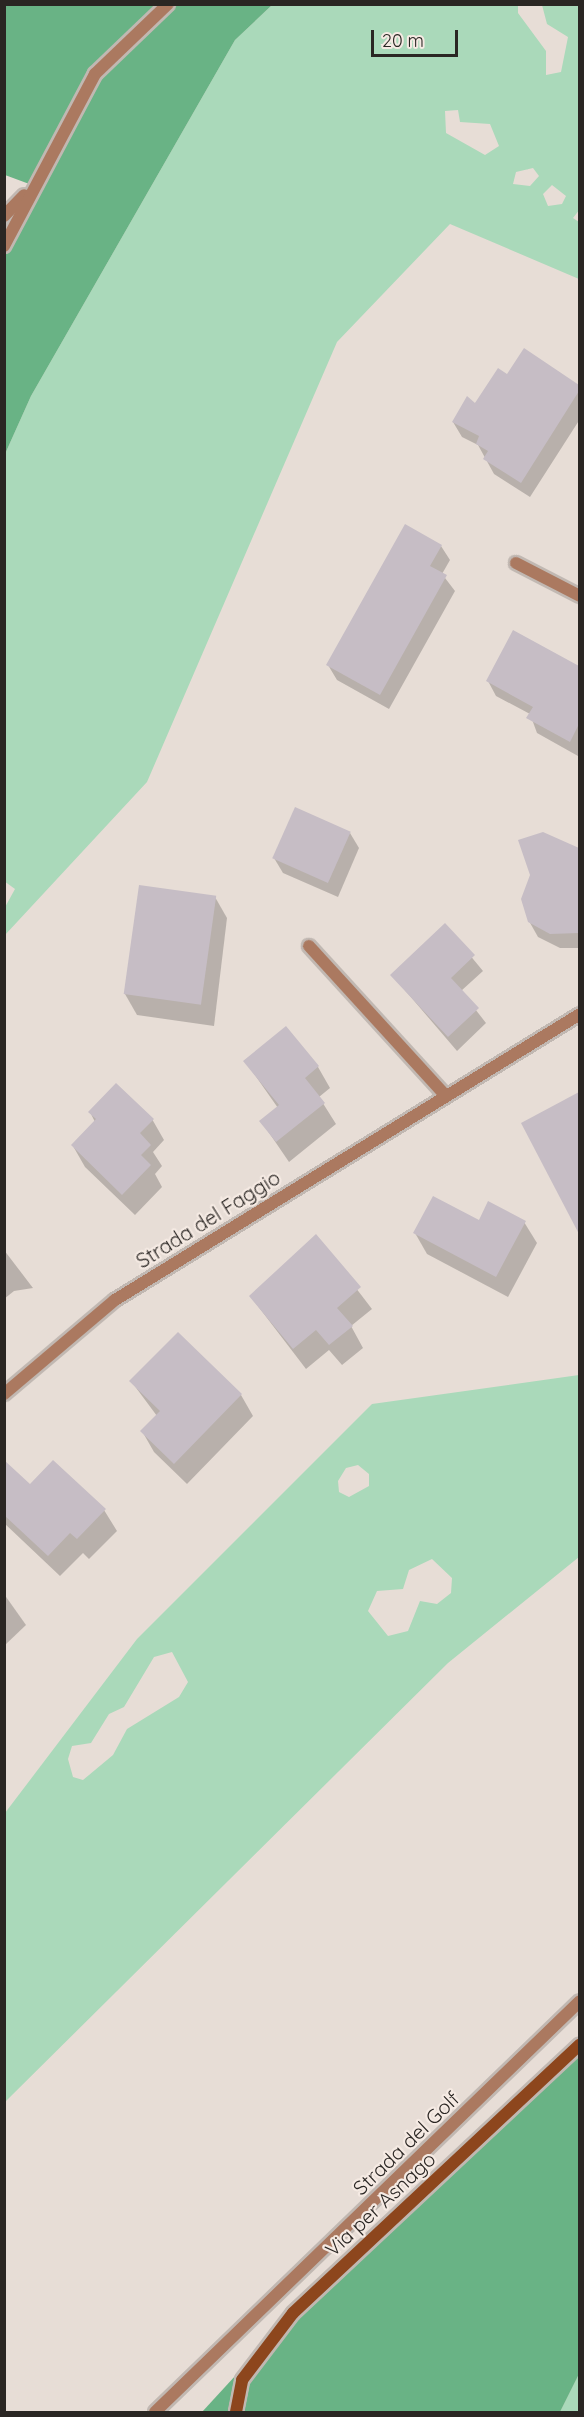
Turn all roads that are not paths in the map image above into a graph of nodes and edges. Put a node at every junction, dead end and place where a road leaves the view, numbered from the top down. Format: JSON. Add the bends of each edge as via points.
{"nodes":[{"id":1,"x":168,"y":4,"type":"edge"},
{"id":2,"x":33,"y":185,"type":"junction"},
{"id":3,"x":4,"y":216,"type":"edge"},
{"id":4,"x":4,"y":246,"type":"edge"},
{"id":5,"x":516,"y":563,"type":"dead end"},
{"id":6,"x":579,"y":596,"type":"edge"},
{"id":7,"x":309,"y":946,"type":"dead end"},
{"id":8,"x":579,"y":1014,"type":"edge"},
{"id":9,"x":445,"y":1095,"type":"junction"},
{"id":10,"x":4,"y":1394,"type":"edge"},
{"id":11,"x":579,"y":2001,"type":"edge"},
{"id":12,"x":579,"y":2044,"type":"edge"},
{"id":13,"x":155,"y":2412,"type":"edge"},
{"id":14,"x":236,"y":2412,"type":"edge"}],
"edges":[{"from":1,"to":2,"type":"street","via":[[94,74]]},
{"from":2,"to":3,"type":"street"},
{"from":2,"to":4,"type":"street"},
{"from":5,"to":6,"type":"street"},
{"from":7,"to":9,"type":"street"},
{"from":8,"to":9,"type":"street","name":"Strada del Faggio"},
{"from":9,"to":10,"type":"street","name":"Strada del Faggio","via":[[115,1300]]},
{"from":11,"to":13,"type":"street","name":"Strada del Golf"},
{"from":12,"to":14,"type":"street","name":"Via per Asnago","via":[[292,2313],[242,2380]]}]}
